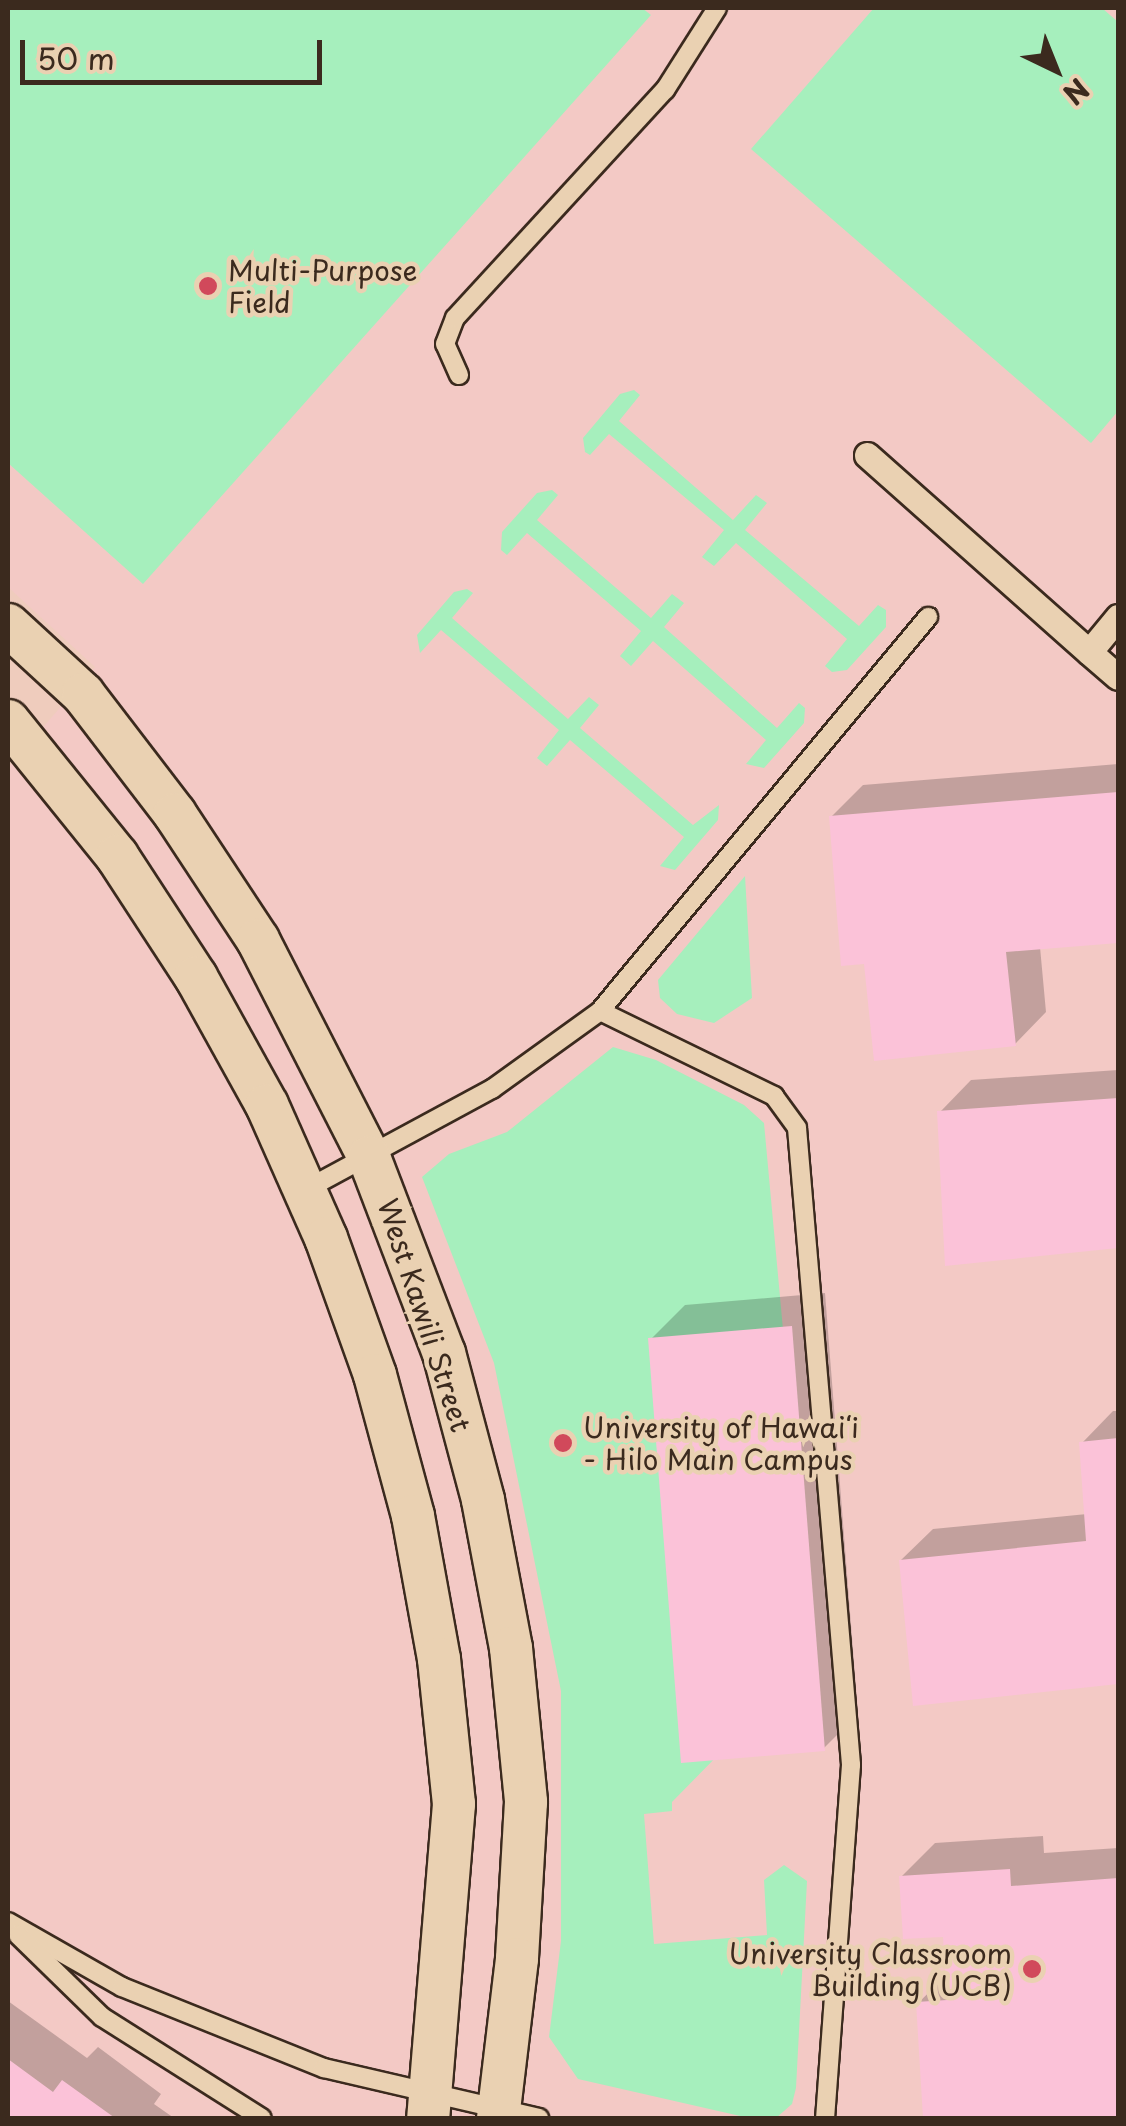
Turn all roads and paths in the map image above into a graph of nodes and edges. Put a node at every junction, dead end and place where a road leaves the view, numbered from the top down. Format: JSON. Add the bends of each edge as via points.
{"nodes":[{"id":1,"x":717,"y":8,"type":"edge"},
{"id":2,"x":459,"y":375,"type":"dead end"},
{"id":3,"x":867,"y":455,"type":"dead end"},
{"id":4,"x":1118,"y":616,"type":"edge"},
{"id":5,"x":928,"y":617,"type":"dead end"},
{"id":6,"x":8,"y":625,"type":"edge"},
{"id":7,"x":1089,"y":652,"type":"junction"},
{"id":8,"x":1118,"y":677,"type":"edge"},
{"id":9,"x":8,"y":721,"type":"edge"},
{"id":10,"x":600,"y":1011,"type":"junction"},
{"id":11,"x":369,"y":1158,"type":"junction"},
{"id":12,"x":305,"y":1190,"type":"junction"},
{"id":13,"x":8,"y":1923,"type":"edge"},
{"id":14,"x":429,"y":2107,"type":"edge"},
{"id":15,"x":512,"y":2116,"type":"edge"},
{"id":16,"x":262,"y":2118,"type":"edge"},
{"id":17,"x":825,"y":2118,"type":"edge"}],
"edges":[{"from":1,"to":2,"type":"lane","via":[[665,90],[456,318],[445,344]]},
{"from":3,"to":7,"type":"street"},
{"from":4,"to":7,"type":"street"},
{"from":5,"to":10,"type":"lane"},
{"from":6,"to":11,"type":"street","name":"West Kawili Street","via":[[82,694],[176,814],[258,940]]},
{"from":7,"to":8,"type":"street"},
{"from":9,"to":12,"type":"street","via":[[117,856],[196,978]]},
{"from":10,"to":11,"type":"lane","via":[[492,1089]]},
{"from":10,"to":17,"type":"lane","via":[[774,1096],[796,1128],[850,1766]]},
{"from":11,"to":12,"type":"lane"},
{"from":11,"to":15,"type":"street","name":"West Kawili Street","via":[[444,1353],[483,1500],[511,1648],[526,1804]]},
{"from":12,"to":14,"type":"street","via":[[375,1375],[412,1516],[439,1659],[454,1804]]},
{"from":13,"to":14,"type":"lane","via":[[198,2020]]},
{"from":13,"to":16,"type":"lane","via":[[102,2017]]},
{"from":14,"to":15,"type":"lane"}]}
